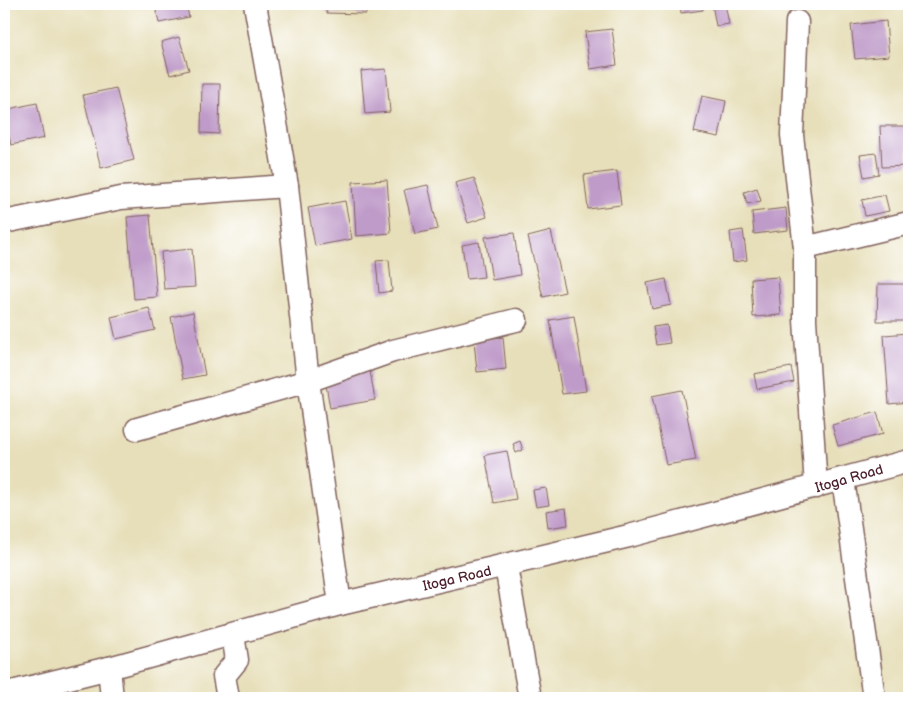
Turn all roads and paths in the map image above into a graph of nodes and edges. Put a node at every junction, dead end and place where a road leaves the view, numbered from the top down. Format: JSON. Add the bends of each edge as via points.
{"nodes":[{"id":1,"x":255,"y":4,"type":"edge"},
{"id":2,"x":797,"y":22,"type":"dead end"},
{"id":3,"x":287,"y":186,"type":"junction"},
{"id":4,"x":4,"y":222,"type":"edge"},
{"id":5,"x":909,"y":223,"type":"edge"},
{"id":6,"x":805,"y":248,"type":"junction"},
{"id":7,"x":516,"y":320,"type":"dead end"},
{"id":8,"x":308,"y":380,"type":"junction"},
{"id":9,"x":137,"y":429,"type":"dead end"},
{"id":10,"x":909,"y":461,"type":"edge"},
{"id":11,"x":843,"y":479,"type":"junction"},
{"id":12,"x":816,"y":487,"type":"junction"},
{"id":13,"x":506,"y":567,"type":"junction"},
{"id":14,"x":340,"y":604,"type":"junction"},
{"id":15,"x":233,"y":635,"type":"junction"},
{"id":16,"x":109,"y":668,"type":"junction"},
{"id":17,"x":4,"y":694,"type":"edge"},
{"id":18,"x":112,"y":698,"type":"edge"},
{"id":19,"x":228,"y":698,"type":"edge"},
{"id":20,"x":530,"y":698,"type":"edge"},
{"id":21,"x":874,"y":698,"type":"edge"}],
"edges":[{"from":1,"to":3,"type":"street"},
{"from":2,"to":6,"type":"street","via":[[792,135]]},
{"from":3,"to":4,"type":"street","via":[[120,198]]},
{"from":3,"to":8,"type":"street"},
{"from":5,"to":6,"type":"street"},
{"from":6,"to":12,"type":"street","via":[[805,320]]},
{"from":7,"to":8,"type":"street","via":[[393,351]]},
{"from":8,"to":9,"type":"street"},
{"from":8,"to":14,"type":"street"},
{"from":10,"to":11,"type":"street","name":"Itoga Road"},
{"from":11,"to":12,"type":"street","name":"Itoga Road"},
{"from":11,"to":21,"type":"street"},
{"from":12,"to":13,"type":"street","name":"Itoga Road"},
{"from":13,"to":14,"type":"street","name":"Itoga Road"},
{"from":13,"to":20,"type":"street"},
{"from":14,"to":15,"type":"street","name":"Itoga Road"},
{"from":15,"to":16,"type":"street","name":"Itoga Road"},
{"from":15,"to":19,"type":"street","via":[[237,660],[224,676]]},
{"from":16,"to":17,"type":"street","name":"Itoga Road"},
{"from":16,"to":18,"type":"street"}]}
